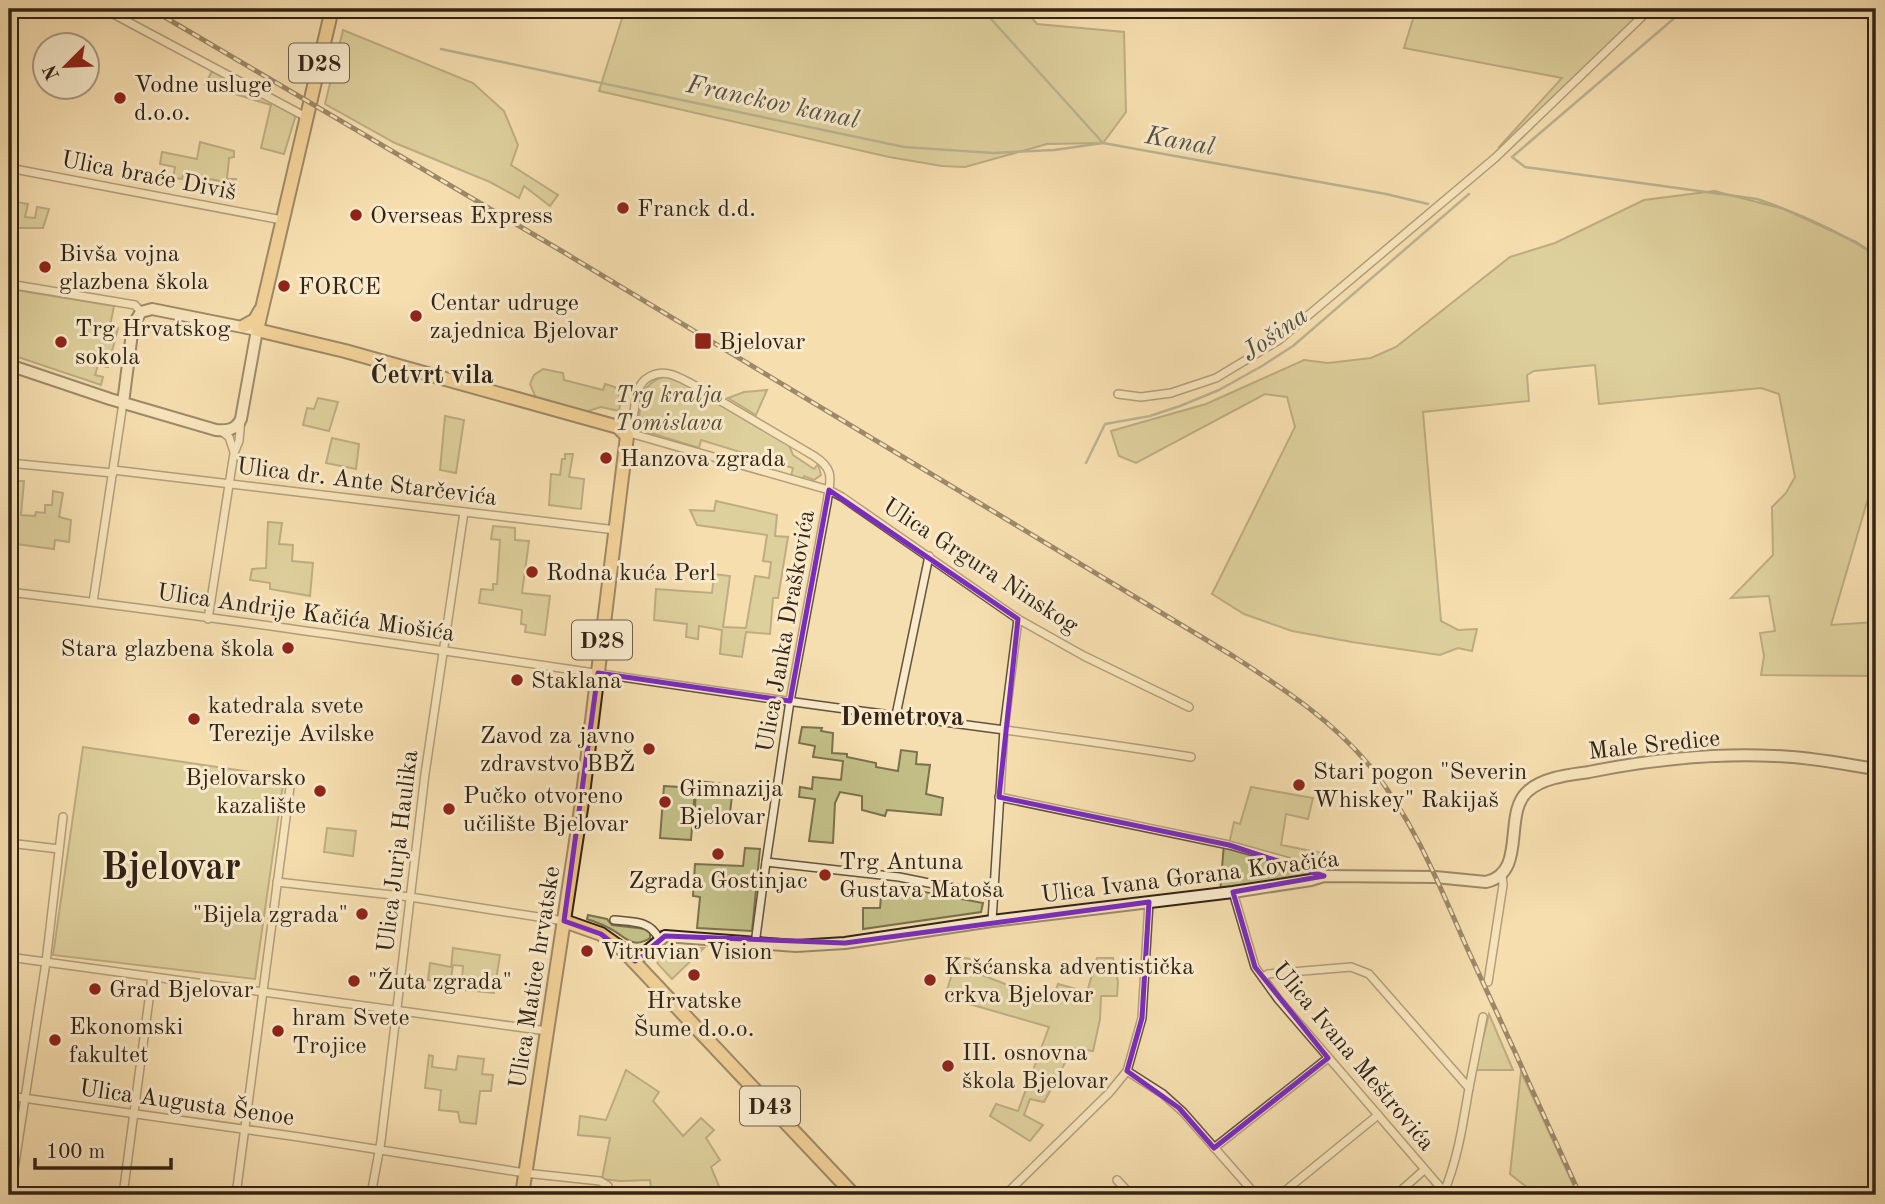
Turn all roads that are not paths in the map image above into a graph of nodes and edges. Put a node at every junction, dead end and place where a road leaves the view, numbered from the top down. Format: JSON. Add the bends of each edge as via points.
{"nodes":[{"id":1,"x":104,"y":9,"type":"edge"},
{"id":2,"x":332,"y":9,"type":"edge"},
{"id":3,"x":1650,"y":9,"type":"edge"},
{"id":4,"x":306,"y":117,"type":"junction"},
{"id":5,"x":9,"y":168,"type":"edge"},
{"id":6,"x":282,"y":220,"type":"junction"},
{"id":7,"x":9,"y":284,"type":"edge"},
{"id":8,"x":262,"y":307,"type":"junction"},
{"id":9,"x":141,"y":312,"type":"junction"},
{"id":10,"x":244,"y":326,"type":"junction"},
{"id":11,"x":257,"y":330,"type":"junction"},
{"id":12,"x":9,"y":365,"type":"edge"},
{"id":13,"x":124,"y":383,"type":"junction"},
{"id":14,"x":100,"y":394,"type":"junction"},
{"id":15,"x":1118,"y":394,"type":"dead end"},
{"id":16,"x":122,"y":403,"type":"junction"},
{"id":17,"x":241,"y":419,"type":"junction"},
{"id":18,"x":220,"y":431,"type":"junction"},
{"id":19,"x":626,"y":432,"type":"junction"},
{"id":20,"x":234,"y":453,"type":"junction"},
{"id":21,"x":9,"y":463,"type":"edge"},
{"id":22,"x":113,"y":471,"type":"junction"},
{"id":23,"x":229,"y":484,"type":"junction"},
{"id":24,"x":829,"y":489,"type":"junction"},
{"id":25,"x":464,"y":512,"type":"junction"},
{"id":26,"x":616,"y":530,"type":"junction"},
{"id":27,"x":929,"y":556,"type":"junction"},
{"id":28,"x":9,"y":593,"type":"edge"},
{"id":29,"x":93,"y":602,"type":"junction"},
{"id":30,"x":208,"y":619,"type":"junction"},
{"id":31,"x":1018,"y":619,"type":"junction"},
{"id":32,"x":442,"y":650,"type":"junction"},
{"id":33,"x":598,"y":673,"type":"junction"},
{"id":34,"x":790,"y":701,"type":"junction"},
{"id":35,"x":1189,"y":707,"type":"dead end"},
{"id":36,"x":896,"y":715,"type":"junction"},
{"id":37,"x":1004,"y":729,"type":"junction"},
{"id":38,"x":1191,"y":757,"type":"dead end"},
{"id":39,"x":1876,"y":769,"type":"edge"},
{"id":40,"x":290,"y":787,"type":"dead end"},
{"id":41,"x":999,"y":797,"type":"junction"},
{"id":42,"x":63,"y":817,"type":"dead end"},
{"id":43,"x":9,"y":843,"type":"edge"},
{"id":44,"x":60,"y":849,"type":"junction"},
{"id":45,"x":766,"y":862,"type":"junction"},
{"id":46,"x":1502,"y":875,"type":"junction"},
{"id":47,"x":1324,"y":876,"type":"junction"},
{"id":48,"x":277,"y":881,"type":"junction"},
{"id":49,"x":1233,"y":892,"type":"junction"},
{"id":50,"x":993,"y":896,"type":"junction"},
{"id":51,"x":410,"y":897,"type":"junction"},
{"id":52,"x":1149,"y":902,"type":"junction"},
{"id":53,"x":614,"y":920,"type":"dead end"},
{"id":54,"x":565,"y":921,"type":"junction"},
{"id":55,"x":992,"y":921,"type":"junction"},
{"id":56,"x":659,"y":939,"type":"junction"},
{"id":57,"x":755,"y":944,"type":"junction"},
{"id":58,"x":9,"y":957,"type":"edge"},
{"id":59,"x":635,"y":961,"type":"junction"},
{"id":60,"x":46,"y":962,"type":"junction"},
{"id":61,"x":152,"y":977,"type":"junction"},
{"id":62,"x":1262,"y":977,"type":"junction"},
{"id":63,"x":1488,"y":982,"type":"dead end"},
{"id":64,"x":262,"y":990,"type":"junction"},
{"id":65,"x":396,"y":1010,"type":"junction"},
{"id":66,"x":1483,"y":1017,"type":"dead end"},
{"id":67,"x":547,"y":1031,"type":"junction"},
{"id":68,"x":1328,"y":1058,"type":"junction"},
{"id":69,"x":1127,"y":1072,"type":"junction"},
{"id":70,"x":1469,"y":1088,"type":"junction"},
{"id":71,"x":9,"y":1097,"type":"edge"},
{"id":72,"x":26,"y":1099,"type":"junction"},
{"id":73,"x":133,"y":1114,"type":"junction"},
{"id":74,"x":1378,"y":1115,"type":"junction"},
{"id":75,"x":246,"y":1130,"type":"junction"},
{"id":76,"x":1214,"y":1148,"type":"junction"},
{"id":77,"x":379,"y":1150,"type":"junction"},
{"id":78,"x":1424,"y":1171,"type":"junction"},
{"id":79,"x":525,"y":1173,"type":"junction"},
{"id":80,"x":1117,"y":1180,"type":"dead end"},
{"id":81,"x":1445,"y":1193,"type":"edge"},
{"id":82,"x":10,"y":1195,"type":"edge"},
{"id":83,"x":123,"y":1195,"type":"edge"},
{"id":84,"x":236,"y":1195,"type":"edge"},
{"id":85,"x":370,"y":1195,"type":"edge"},
{"id":86,"x":522,"y":1195,"type":"edge"},
{"id":87,"x":608,"y":1195,"type":"edge"},
{"id":88,"x":854,"y":1195,"type":"edge"},
{"id":89,"x":1005,"y":1195,"type":"edge"},
{"id":90,"x":1130,"y":1195,"type":"edge"},
{"id":91,"x":1256,"y":1195,"type":"edge"},
{"id":92,"x":1280,"y":1195,"type":"edge"},
{"id":93,"x":1396,"y":1195,"type":"edge"}],
"edges":[{"from":1,"to":4,"type":"street"},
{"from":2,"to":4,"type":"main road","number":"D28"},
{"from":3,"to":15,"type":"street","via":[[1495,158],[1279,340],[1205,382],[1151,396]]},
{"from":4,"to":6,"type":"main road","number":"D28"},
{"from":5,"to":6,"type":"street","name":"Ulica braće Diviš"},
{"from":6,"to":8,"type":"main road","number":"D28"},
{"from":7,"to":9,"type":"street","via":[[135,306]]},
{"from":8,"to":10,"type":"main road","via":[[255,320]]},
{"from":8,"to":11,"type":"main road","number":"D28"},
{"from":9,"to":10,"type":"street","via":[[152,309]]},
{"from":9,"to":13,"type":"street","via":[[133,325]]},
{"from":10,"to":11,"type":"street"},
{"from":11,"to":17,"type":"street"},
{"from":11,"to":19,"type":"main road"},
{"from":12,"to":14,"type":"street"},
{"from":13,"to":14,"type":"street","via":[[113,392]]},
{"from":13,"to":16,"type":"street"},
{"from":14,"to":16,"type":"street"},
{"from":16,"to":18,"type":"street"},
{"from":16,"to":22,"type":"street"},
{"from":17,"to":18,"type":"street","via":[[235,428]]},
{"from":17,"to":20,"type":"street"},
{"from":18,"to":20,"type":"street","via":[[229,437]]},
{"from":19,"to":24,"type":"street"},
{"from":19,"to":24,"type":"street","via":[[642,382],[656,374],[672,374],[822,461],[830,473]]},
{"from":19,"to":26,"type":"main road","name":"Ulica Matice hrvatske","number":"D28"},
{"from":20,"to":23,"type":"street"},
{"from":21,"to":22,"type":"street","name":"Ulica dr. Ante Starčevića"},
{"from":22,"to":23,"type":"street","name":"Ulica dr. Ante Starčevića"},
{"from":22,"to":29,"type":"street"},
{"from":23,"to":25,"type":"street","name":"Ulica dr. Ante Starčevića"},
{"from":23,"to":30,"type":"street"},
{"from":24,"to":27,"type":"street","name":"Ulica Grgura Ninskog"},
{"from":24,"to":34,"type":"street","name":"Ulica Janka Draškovića"},
{"from":25,"to":26,"type":"street","name":"Ulica dr. Ante Starčevića"},
{"from":25,"to":32,"type":"street","name":"Ulica Jurja Haulika"},
{"from":26,"to":33,"type":"main road","name":"Ulica Matice hrvatske","number":"D28"},
{"from":27,"to":31,"type":"street","name":"Ulica Grgura Ninskog"},
{"from":27,"to":36,"type":"street"},
{"from":28,"to":29,"type":"street","name":"Ulica Andrije Kačića Miošića"},
{"from":29,"to":30,"type":"street","name":"Ulica Andrije Kačića Miošića"},
{"from":30,"to":32,"type":"street","name":"Ulica Andrije Kačića Miošića"},
{"from":31,"to":35,"type":"street","name":"Ulica Grgura Ninskog"},
{"from":31,"to":37,"type":"street"},
{"from":32,"to":33,"type":"street","name":"Ulica Andrije Kačića Miošića"},
{"from":32,"to":51,"type":"street","name":"Ulica Jurja Haulika"},
{"from":33,"to":34,"type":"street","name":"Ulica Andrije Kačića Miošića"},
{"from":33,"to":54,"type":"main road","name":"Ulica Matice hrvatske","number":"D28"},
{"from":34,"to":36,"type":"street","name":"Ulica Andrije Kačića Miošića"},
{"from":34,"to":45,"type":"street","name":"Ulica Janka Draškovića"},
{"from":36,"to":37,"type":"street","name":"Ulica Andrije Kačića Miošića"},
{"from":37,"to":38,"type":"street","name":"Ulica Andrije Kačića Miošića"},
{"from":37,"to":41,"type":"street"},
{"from":39,"to":46,"type":"street","name":"Male Sredice","via":[[1774,756],[1708,758],[1632,764],[1549,779],[1528,791],[1519,803],[1509,862]]},
{"from":40,"to":48,"type":"street"},
{"from":41,"to":47,"type":"street","via":[[1229,845],[1318,870]]},
{"from":41,"to":50,"type":"street"},
{"from":42,"to":44,"type":"street"},
{"from":43,"to":44,"type":"street"},
{"from":44,"to":60,"type":"street"},
{"from":45,"to":50,"type":"street","via":[[899,877]]},
{"from":45,"to":57,"type":"street"},
{"from":46,"to":47,"type":"street","name":"Ulica Ivana Gorana Kovačića","via":[[1486,882]]},
{"from":46,"to":63,"type":"street","name":"Male Sredice"},
{"from":47,"to":49,"type":"street","name":"Ulica Ivana Gorana Kovačića"},
{"from":48,"to":51,"type":"street"},
{"from":48,"to":64,"type":"street"},
{"from":49,"to":52,"type":"street","name":"Ulica Ivana Gorana Kovačića"},
{"from":49,"to":62,"type":"street","name":"Ulica Ivana Meštrovića"},
{"from":50,"to":55,"type":"street"},
{"from":51,"to":54,"type":"street"},
{"from":51,"to":65,"type":"street","name":"Ulica Jurja Haulika"},
{"from":52,"to":55,"type":"street","name":"Ulica Ivana Gorana Kovačića"},
{"from":52,"to":69,"type":"street","via":[[1142,1018]]},
{"from":53,"to":56,"type":"street","via":[[645,924]]},
{"from":54,"to":59,"type":"main road","number":"D43","via":[[601,934]]},
{"from":54,"to":67,"type":"main road","name":"Ulica Matice hrvatske"},
{"from":55,"to":57,"type":"street","via":[[845,943]]},
{"from":56,"to":57,"type":"street"},
{"from":56,"to":59,"type":"street"},
{"from":58,"to":60,"type":"street"},
{"from":59,"to":88,"type":"main road","number":"D43"},
{"from":60,"to":61,"type":"street"},
{"from":60,"to":72,"type":"street"},
{"from":61,"to":64,"type":"street"},
{"from":61,"to":73,"type":"street"},
{"from":62,"to":68,"type":"street","name":"Ulica Ivana Meštrovića"},
{"from":62,"to":70,"type":"street","via":[[1351,967],[1369,974]]},
{"from":64,"to":65,"type":"street"},
{"from":64,"to":75,"type":"street"},
{"from":65,"to":67,"type":"street"},
{"from":65,"to":77,"type":"street","name":"Ulica Jurja Haulika"},
{"from":66,"to":70,"type":"street"},
{"from":67,"to":79,"type":"main road","name":"Ulica Matice hrvatske"},
{"from":68,"to":74,"type":"street","name":"Ulica Ivana Meštrovića"},
{"from":68,"to":76,"type":"street"},
{"from":69,"to":76,"type":"street","via":[[1184,1112]]},
{"from":69,"to":89,"type":"street"},
{"from":70,"to":81,"type":"street"},
{"from":71,"to":72,"type":"street","name":"Ulica Augusta Šenoe"},
{"from":72,"to":73,"type":"street","name":"Ulica Augusta Šenoe"},
{"from":72,"to":82,"type":"street"},
{"from":73,"to":75,"type":"street","name":"Ulica Augusta Šenoe"},
{"from":73,"to":83,"type":"street"},
{"from":74,"to":78,"type":"street","name":"Ulica Ivana Meštrovića"},
{"from":74,"to":92,"type":"street"},
{"from":75,"to":77,"type":"street","name":"Ulica Augusta Šenoe"},
{"from":75,"to":84,"type":"street"},
{"from":76,"to":91,"type":"street"},
{"from":77,"to":79,"type":"street","name":"Ulica Augusta Šenoe"},
{"from":77,"to":85,"type":"street","name":"Ulica Jurja Haulika"},
{"from":78,"to":81,"type":"street","name":"Ulica Ivana Meštrovića"},
{"from":78,"to":93,"type":"street"},
{"from":79,"to":86,"type":"main road","name":"Ulica Matice hrvatske"},
{"from":79,"to":87,"type":"street","name":"Ulica Augusta Šenoe","via":[[600,1181],[608,1186]]},
{"from":80,"to":90,"type":"street"}]}
